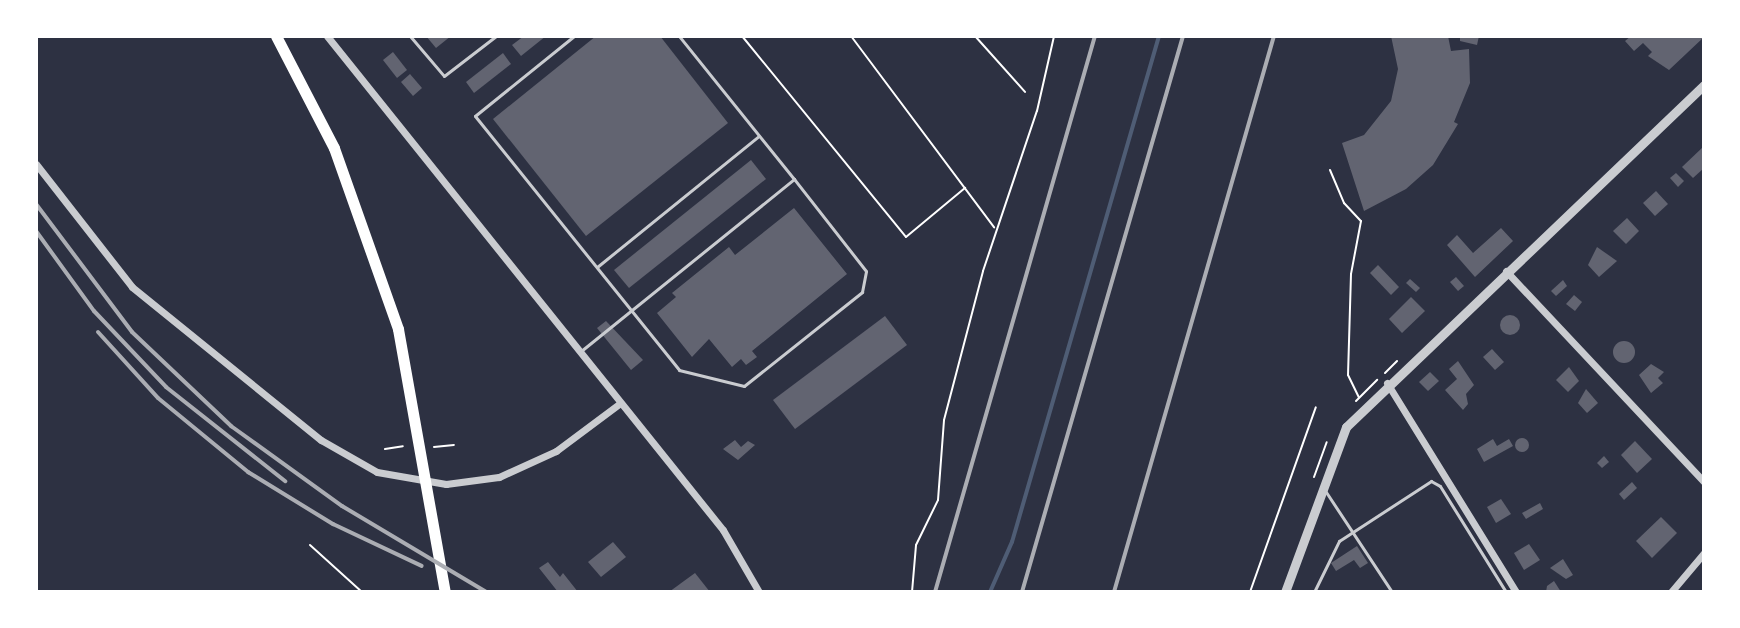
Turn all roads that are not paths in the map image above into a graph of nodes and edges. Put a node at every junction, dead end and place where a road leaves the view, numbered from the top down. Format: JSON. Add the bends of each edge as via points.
{"nodes":[{"id":1,"x":276,"y":36,"type":"edge"},
{"id":2,"x":327,"y":36,"type":"edge"},
{"id":3,"x":410,"y":36,"type":"edge"},
{"id":4,"x":496,"y":36,"type":"edge"},
{"id":5,"x":574,"y":36,"type":"edge"},
{"id":6,"x":679,"y":36,"type":"edge"},
{"id":7,"x":1704,"y":85,"type":"edge"},
{"id":8,"x":760,"y":136,"type":"junction"},
{"id":9,"x":36,"y":164,"type":"edge"},
{"id":10,"x":794,"y":179,"type":"junction"},
{"id":11,"x":597,"y":267,"type":"junction"},
{"id":12,"x":1506,"y":271,"type":"junction"},
{"id":13,"x":631,"y":310,"type":"junction"},
{"id":14,"x":578,"y":353,"type":"junction"},
{"id":15,"x":1387,"y":383,"type":"junction"},
{"id":16,"x":619,"y":404,"type":"junction"},
{"id":17,"x":1704,"y":482,"type":"edge"},
{"id":18,"x":1319,"y":490,"type":"junction"},
{"id":19,"x":1355,"y":531,"type":"junction"},
{"id":20,"x":1704,"y":553,"type":"edge"},
{"id":21,"x":445,"y":592,"type":"edge"},
{"id":22,"x":759,"y":592,"type":"edge"},
{"id":23,"x":1285,"y":592,"type":"edge"},
{"id":24,"x":1314,"y":592,"type":"edge"},
{"id":25,"x":1392,"y":592,"type":"edge"},
{"id":26,"x":1506,"y":592,"type":"edge"},
{"id":27,"x":1516,"y":592,"type":"edge"},
{"id":28,"x":1671,"y":592,"type":"edge"}],
"edges":[{"from":1,"to":21,"type":"main road","via":[[318,112],[370,241],[398,329]]},
{"from":2,"to":14,"type":"street"},
{"from":3,"to":4,"type":"lane","via":[[444,76]]},
{"from":5,"to":11,"type":"lane","via":[[475,116]]},
{"from":6,"to":8,"type":"lane"},
{"from":7,"to":12,"type":"street"},
{"from":8,"to":10,"type":"lane"},
{"from":8,"to":11,"type":"lane"},
{"from":9,"to":16,"type":"street","via":[[132,287],[321,440],[377,472],[446,484],[499,477],[556,451]]},
{"from":10,"to":13,"type":"lane"},
{"from":10,"to":13,"type":"lane","via":[[866,271],[862,292],[744,386],[679,370]]},
{"from":11,"to":13,"type":"lane"},
{"from":12,"to":15,"type":"street"},
{"from":12,"to":17,"type":"street"},
{"from":13,"to":14,"type":"lane"},
{"from":14,"to":16,"type":"street"},
{"from":15,"to":18,"type":"street","via":[[1339,438]]},
{"from":15,"to":27,"type":"street"},
{"from":16,"to":22,"type":"street","via":[[723,530]]},
{"from":18,"to":19,"type":"lane","via":[[1333,497]]},
{"from":18,"to":23,"type":"street"},
{"from":19,"to":24,"type":"lane","via":[[1339,541]]},
{"from":19,"to":25,"type":"lane"},
{"from":19,"to":26,"type":"lane","via":[[1431,481],[1440,486]]},
{"from":20,"to":28,"type":"street"}]}
